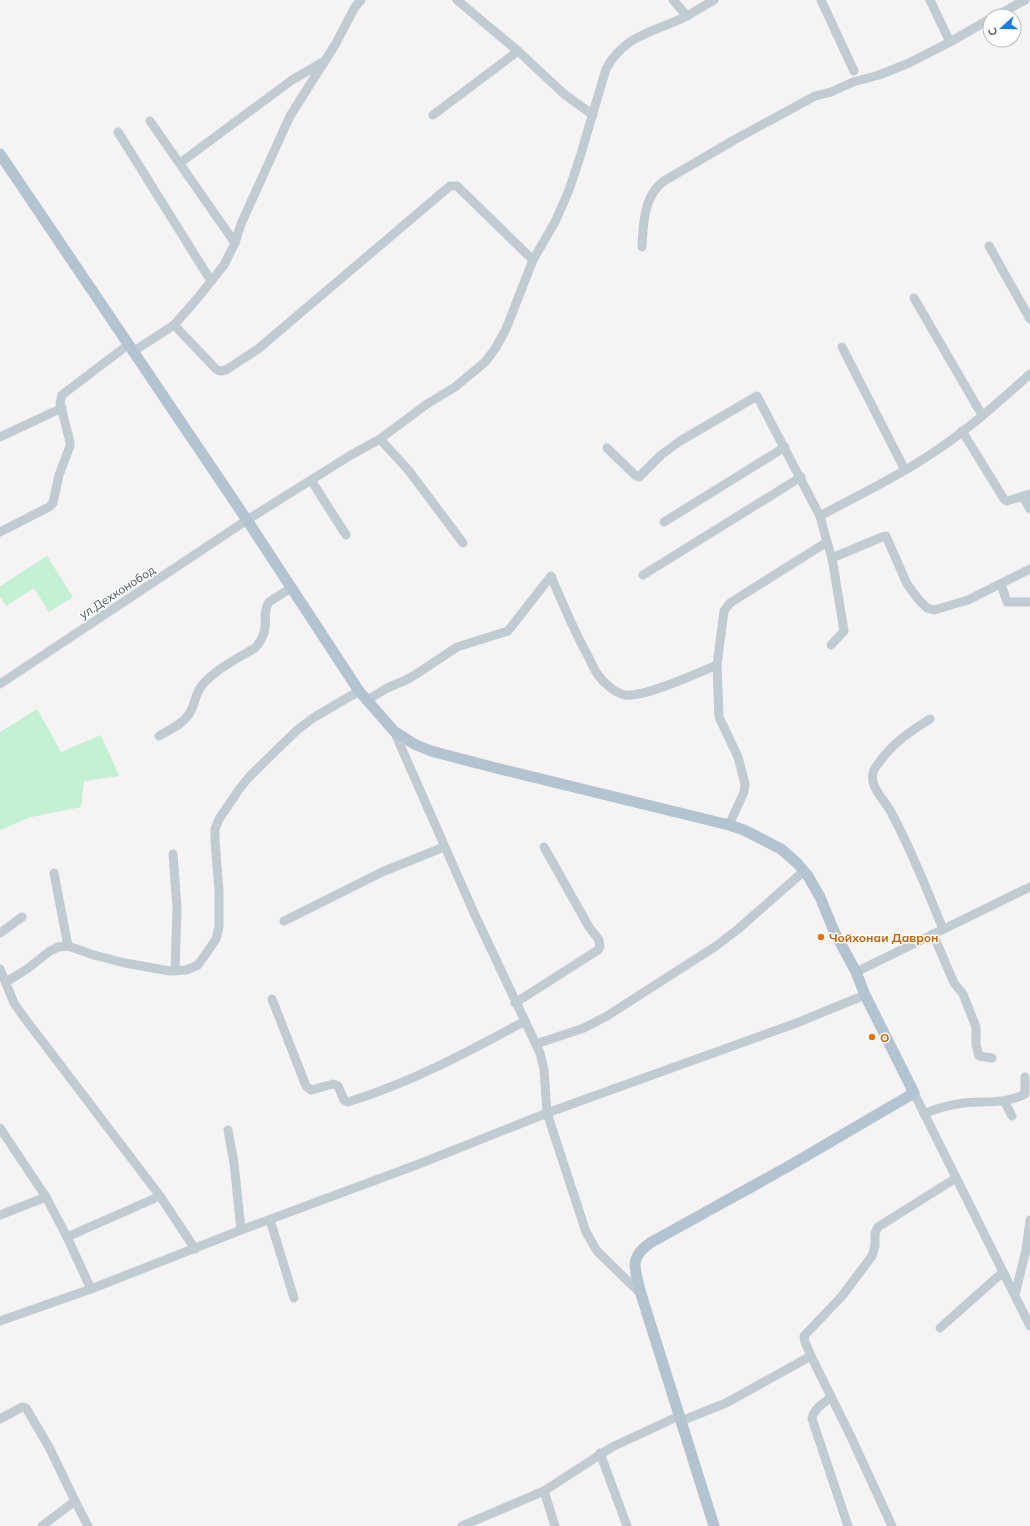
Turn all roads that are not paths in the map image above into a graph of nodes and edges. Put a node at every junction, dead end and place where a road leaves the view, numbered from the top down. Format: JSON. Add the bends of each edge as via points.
{"nodes":[{"id":1,"x":361,"y":0,"type":"edge"},
{"id":2,"x":457,"y":0,"type":"edge"},
{"id":3,"x":673,"y":0,"type":"edge"},
{"id":4,"x":714,"y":0,"type":"edge"},
{"id":5,"x":822,"y":0,"type":"edge"},
{"id":6,"x":930,"y":0,"type":"edge"},
{"id":7,"x":1025,"y":0,"type":"edge"},
{"id":8,"x":1010,"y":8,"type":"edge"},
{"id":9,"x":686,"y":16,"type":"junction"},
{"id":10,"x":982,"y":24,"type":"edge"},
{"id":11,"x":950,"y":42,"type":"junction"},
{"id":12,"x":518,"y":51,"type":"junction"},
{"id":13,"x":324,"y":61,"type":"junction"},
{"id":14,"x":854,"y":71,"type":"dead end"},
{"id":15,"x":433,"y":115,"type":"dead end"},
{"id":16,"x":593,"y":115,"type":"junction"},
{"id":17,"x":150,"y":121,"type":"dead end"},
{"id":18,"x":118,"y":132,"type":"dead end"},
{"id":19,"x":0,"y":154,"type":"edge"},
{"id":20,"x":180,"y":163,"type":"junction"},
{"id":21,"x":235,"y":243,"type":"junction"},
{"id":22,"x":989,"y":246,"type":"dead end"},
{"id":23,"x":642,"y":247,"type":"dead end"},
{"id":24,"x":533,"y":260,"type":"junction"},
{"id":25,"x":211,"y":281,"type":"junction"},
{"id":26,"x":914,"y":298,"type":"dead end"},
{"id":27,"x":1030,"y":318,"type":"edge"},
{"id":28,"x":174,"y":325,"type":"junction"},
{"id":29,"x":842,"y":347,"type":"dead end"},
{"id":30,"x":131,"y":348,"type":"junction"},
{"id":31,"x":1030,"y":374,"type":"edge"},
{"id":32,"x":62,"y":408,"type":"junction"},
{"id":33,"x":982,"y":415,"type":"junction"},
{"id":34,"x":962,"y":431,"type":"junction"},
{"id":35,"x":0,"y":437,"type":"edge"},
{"id":36,"x":380,"y":438,"type":"junction"},
{"id":37,"x":784,"y":447,"type":"junction"},
{"id":38,"x":608,"y":448,"type":"dead end"},
{"id":39,"x":905,"y":470,"type":"junction"},
{"id":40,"x":800,"y":477,"type":"junction"},
{"id":41,"x":311,"y":480,"type":"junction"},
{"id":42,"x":1027,"y":495,"type":"edge"},
{"id":43,"x":1030,"y":509,"type":"edge"},
{"id":44,"x":820,"y":516,"type":"junction"},
{"id":45,"x":247,"y":520,"type":"junction"},
{"id":46,"x":664,"y":522,"type":"dead end"},
{"id":47,"x":0,"y":532,"type":"edge"},
{"id":48,"x":346,"y":535,"type":"dead end"},
{"id":49,"x":827,"y":542,"type":"junction"},
{"id":50,"x":463,"y":543,"type":"dead end"},
{"id":51,"x":832,"y":558,"type":"junction"},
{"id":52,"x":1030,"y":569,"type":"edge"},
{"id":53,"x":643,"y":575,"type":"dead end"},
{"id":54,"x":1001,"y":584,"type":"junction"},
{"id":55,"x":291,"y":588,"type":"junction"},
{"id":56,"x":1030,"y":602,"type":"edge"},
{"id":57,"x":831,"y":645,"type":"dead end"},
{"id":58,"x":718,"y":665,"type":"junction"},
{"id":59,"x":0,"y":684,"type":"edge"},
{"id":60,"x":359,"y":691,"type":"junction"},
{"id":61,"x":366,"y":701,"type":"junction"},
{"id":62,"x":930,"y":719,"type":"dead end"},
{"id":63,"x":394,"y":731,"type":"junction"},
{"id":64,"x":159,"y":736,"type":"dead end"},
{"id":65,"x":729,"y":825,"type":"junction"},
{"id":66,"x":444,"y":847,"type":"junction"},
{"id":67,"x":544,"y":847,"type":"dead end"},
{"id":68,"x":173,"y":854,"type":"dead end"},
{"id":69,"x":804,"y":871,"type":"junction"},
{"id":70,"x":54,"y":873,"type":"dead end"},
{"id":71,"x":1030,"y":886,"type":"edge"},
{"id":72,"x":22,"y":917,"type":"dead end"},
{"id":73,"x":284,"y":921,"type":"dead end"},
{"id":74,"x":943,"y":929,"type":"junction"},
{"id":75,"x":0,"y":933,"type":"edge"},
{"id":76,"x":933,"y":934,"type":"junction"},
{"id":77,"x":68,"y":946,"type":"junction"},
{"id":78,"x":0,"y":969,"type":"edge"},
{"id":79,"x":175,"y":971,"type":"junction"},
{"id":80,"x":856,"y":972,"type":"junction"},
{"id":81,"x":6,"y":982,"type":"junction"},
{"id":82,"x":866,"y":995,"type":"junction"},
{"id":83,"x":272,"y":999,"type":"dead end"},
{"id":84,"x":515,"y":1003,"type":"junction"},
{"id":85,"x":525,"y":1021,"type":"junction"},
{"id":86,"x":536,"y":1044,"type":"junction"},
{"id":87,"x":992,"y":1058,"type":"dead end"},
{"id":88,"x":1025,"y":1077,"type":"dead end"},
{"id":89,"x":914,"y":1093,"type":"junction"},
{"id":90,"x":1027,"y":1094,"type":"edge"},
{"id":91,"x":1004,"y":1101,"type":"junction"},
{"id":92,"x":547,"y":1113,"type":"junction"},
{"id":93,"x":924,"y":1114,"type":"junction"},
{"id":94,"x":1012,"y":1116,"type":"dead end"},
{"id":95,"x":0,"y":1128,"type":"edge"},
{"id":96,"x":228,"y":1130,"type":"dead end"},
{"id":97,"x":956,"y":1178,"type":"junction"},
{"id":98,"x":160,"y":1196,"type":"junction"},
{"id":99,"x":46,"y":1197,"type":"junction"},
{"id":100,"x":0,"y":1215,"type":"edge"},
{"id":101,"x":270,"y":1220,"type":"junction"},
{"id":102,"x":1030,"y":1220,"type":"edge"},
{"id":103,"x":241,"y":1230,"type":"junction"},
{"id":104,"x":67,"y":1237,"type":"junction"},
{"id":105,"x":195,"y":1249,"type":"junction"},
{"id":106,"x":1003,"y":1272,"type":"junction"},
{"id":107,"x":91,"y":1289,"type":"junction"},
{"id":108,"x":641,"y":1294,"type":"junction"},
{"id":109,"x":1015,"y":1295,"type":"junction"},
{"id":110,"x":294,"y":1298,"type":"dead end"},
{"id":111,"x":0,"y":1321,"type":"edge"},
{"id":112,"x":1030,"y":1326,"type":"edge"},
{"id":113,"x":940,"y":1328,"type":"dead end"},
{"id":114,"x":811,"y":1356,"type":"junction"},
{"id":115,"x":831,"y":1397,"type":"junction"},
{"id":116,"x":0,"y":1419,"type":"edge"},
{"id":117,"x":680,"y":1419,"type":"junction"},
{"id":118,"x":600,"y":1454,"type":"junction"},
{"id":119,"x":544,"y":1491,"type":"junction"},
{"id":120,"x":75,"y":1501,"type":"junction"},
{"id":121,"x":42,"y":1526,"type":"edge"},
{"id":122,"x":88,"y":1526,"type":"edge"},
{"id":123,"x":462,"y":1526,"type":"edge"},
{"id":124,"x":555,"y":1526,"type":"edge"},
{"id":125,"x":627,"y":1526,"type":"edge"},
{"id":126,"x":714,"y":1526,"type":"edge"},
{"id":127,"x":848,"y":1526,"type":"edge"},
{"id":128,"x":892,"y":1526,"type":"edge"}],
"edges":[{"from":1,"to":13,"type":"street"},
{"from":2,"to":12,"type":"street"},
{"from":3,"to":9,"type":"street"},
{"from":4,"to":9,"type":"street","name":"ул.Дехконобод"},
{"from":5,"to":14,"type":"street"},
{"from":6,"to":11,"type":"street"},
{"from":7,"to":8,"type":"street"},
{"from":9,"to":16,"type":"street","name":"ул.Дехконобод","via":[[644,34],[617,52],[606,69]]},
{"from":10,"to":11,"type":"street"},
{"from":11,"to":23,"type":"street","via":[[879,76],[853,82],[815,96],[664,181],[658,185],[646,209]]},
{"from":12,"to":15,"type":"street"},
{"from":12,"to":16,"type":"street","via":[[564,94]]},
{"from":13,"to":20,"type":"street","via":[[292,80]]},
{"from":13,"to":21,"type":"street","via":[[290,116],[241,224]]},
{"from":16,"to":24,"type":"street","name":"ул.Дехконобод","via":[[569,190],[555,222]]},
{"from":17,"to":20,"type":"street"},
{"from":18,"to":25,"type":"street"},
{"from":19,"to":30,"type":"main road"},
{"from":20,"to":21,"type":"street"},
{"from":21,"to":25,"type":"street","via":[[224,265]]},
{"from":22,"to":27,"type":"street"},
{"from":24,"to":28,"type":"street","via":[[458,186],[450,186],[258,348],[226,370],[220,371],[216,368]]},
{"from":24,"to":36,"type":"street","name":"ул.Дехконобод","via":[[506,329],[485,362],[455,387]]},
{"from":25,"to":28,"type":"street"},
{"from":26,"to":33,"type":"street"},
{"from":28,"to":30,"type":"street"},
{"from":29,"to":39,"type":"street"},
{"from":30,"to":32,"type":"street","via":[[62,395]]},
{"from":30,"to":45,"type":"main road"},
{"from":31,"to":33,"type":"street"},
{"from":32,"to":35,"type":"street"},
{"from":32,"to":47,"type":"street","via":[[70,446],[59,475],[54,503]]},
{"from":33,"to":34,"type":"street"},
{"from":34,"to":39,"type":"street"},
{"from":34,"to":42,"type":"street","via":[[1006,501]]},
{"from":36,"to":41,"type":"street","name":"ул.Дехконобод"},
{"from":36,"to":50,"type":"street","via":[[409,471]]},
{"from":37,"to":38,"type":"street","via":[[757,396],[680,441],[661,455],[639,477]]},
{"from":37,"to":40,"type":"street"},
{"from":37,"to":46,"type":"street"},
{"from":39,"to":44,"type":"street"},
{"from":40,"to":44,"type":"street"},
{"from":40,"to":53,"type":"street"},
{"from":41,"to":45,"type":"street","name":"ул.Дехконобод"},
{"from":41,"to":48,"type":"street"},
{"from":42,"to":43,"type":"street"},
{"from":44,"to":49,"type":"street"},
{"from":45,"to":55,"type":"main road"},
{"from":45,"to":59,"type":"street","name":"ул.Дехконобод"},
{"from":49,"to":51,"type":"street"},
{"from":49,"to":58,"type":"street","via":[[727,606],[722,619]]},
{"from":51,"to":54,"type":"street","via":[[886,536],[907,584],[927,608],[934,610],[968,600]]},
{"from":51,"to":57,"type":"street","via":[[844,631]]},
{"from":52,"to":54,"type":"street"},
{"from":54,"to":56,"type":"street","via":[[1007,602]]},
{"from":55,"to":60,"type":"main road"},
{"from":55,"to":64,"type":"street","via":[[266,606],[266,630],[260,643],[203,683],[189,715]]},
{"from":58,"to":61,"type":"street","via":[[650,691],[625,694],[611,688],[598,674],[581,644],[551,576],[508,631],[457,647],[418,673]]},
{"from":58,"to":65,"type":"street","via":[[719,717],[738,757],[745,784]]},
{"from":60,"to":61,"type":"main road"},
{"from":60,"to":79,"type":"street","via":[[296,731],[249,777],[227,807],[215,829],[219,892],[218,934],[198,965]]},
{"from":61,"to":63,"type":"main road"},
{"from":62,"to":74,"type":"street","via":[[899,739],[874,770],[873,778],[877,791],[905,837]]},
{"from":63,"to":65,"type":"main road","via":[[431,751]]},
{"from":63,"to":66,"type":"street"},
{"from":65,"to":69,"type":"main road","via":[[781,849]]},
{"from":66,"to":73,"type":"street","via":[[382,872]]},
{"from":66,"to":84,"type":"street"},
{"from":67,"to":84,"type":"street","via":[[599,940],[600,947]]},
{"from":68,"to":79,"type":"street","via":[[177,908]]},
{"from":69,"to":80,"type":"main road","via":[[820,897],[834,931]]},
{"from":69,"to":86,"type":"street","via":[[716,946],[607,1016],[584,1028]]},
{"from":70,"to":77,"type":"street"},
{"from":71,"to":74,"type":"street"},
{"from":72,"to":75,"type":"street"},
{"from":74,"to":76,"type":"street"},
{"from":76,"to":80,"type":"street"},
{"from":76,"to":87,"type":"street","via":[[976,1026],[979,1056]]},
{"from":77,"to":79,"type":"street","via":[[125,963]]},
{"from":77,"to":81,"type":"street","via":[[50,951]]},
{"from":78,"to":81,"type":"street"},
{"from":80,"to":82,"type":"main road"},
{"from":81,"to":98,"type":"street","via":[[23,1016]]},
{"from":82,"to":89,"type":"main road"},
{"from":82,"to":92,"type":"street","via":[[794,1024]]},
{"from":83,"to":85,"type":"street","via":[[306,1086],[310,1090],[333,1084],[338,1086],[344,1100],[348,1102],[378,1093],[474,1049]]},
{"from":84,"to":85,"type":"street"},
{"from":85,"to":86,"type":"street"},
{"from":86,"to":92,"type":"street","via":[[543,1061]]},
{"from":88,"to":90,"type":"street"},
{"from":89,"to":93,"type":"street"},
{"from":89,"to":108,"type":"main road","via":[[641,1250],[636,1257],[635,1268]]},
{"from":90,"to":91,"type":"street"},
{"from":91,"to":93,"type":"street","via":[[953,1104]]},
{"from":91,"to":94,"type":"street"},
{"from":92,"to":101,"type":"street"},
{"from":92,"to":108,"type":"street","via":[[586,1232],[597,1251]]},
{"from":93,"to":97,"type":"street"},
{"from":95,"to":99,"type":"street"},
{"from":96,"to":103,"type":"street"},
{"from":97,"to":106,"type":"street"},
{"from":97,"to":114,"type":"street","via":[[878,1227],[872,1256],[842,1296],[804,1336]]},
{"from":98,"to":104,"type":"street"},
{"from":98,"to":105,"type":"street"},
{"from":99,"to":100,"type":"street"},
{"from":99,"to":104,"type":"street"},
{"from":101,"to":103,"type":"street"},
{"from":101,"to":110,"type":"street"},
{"from":102,"to":109,"type":"street"},
{"from":103,"to":105,"type":"street"},
{"from":104,"to":107,"type":"street"},
{"from":105,"to":107,"type":"street"},
{"from":106,"to":109,"type":"street"},
{"from":106,"to":113,"type":"street"},
{"from":107,"to":111,"type":"street"},
{"from":108,"to":117,"type":"main road"},
{"from":109,"to":112,"type":"street"},
{"from":114,"to":115,"type":"street"},
{"from":114,"to":117,"type":"street","via":[[726,1403]]},
{"from":115,"to":127,"type":"street","via":[[818,1408],[812,1419]]},
{"from":115,"to":128,"type":"street"},
{"from":116,"to":120,"type":"street","via":[[22,1407],[29,1411]]},
{"from":117,"to":118,"type":"street","via":[[647,1430]]},
{"from":117,"to":126,"type":"main road"},
{"from":118,"to":119,"type":"street"},
{"from":118,"to":125,"type":"street"},
{"from":119,"to":123,"type":"street"},
{"from":119,"to":124,"type":"street"},
{"from":120,"to":121,"type":"street"},
{"from":120,"to":122,"type":"street"}]}
